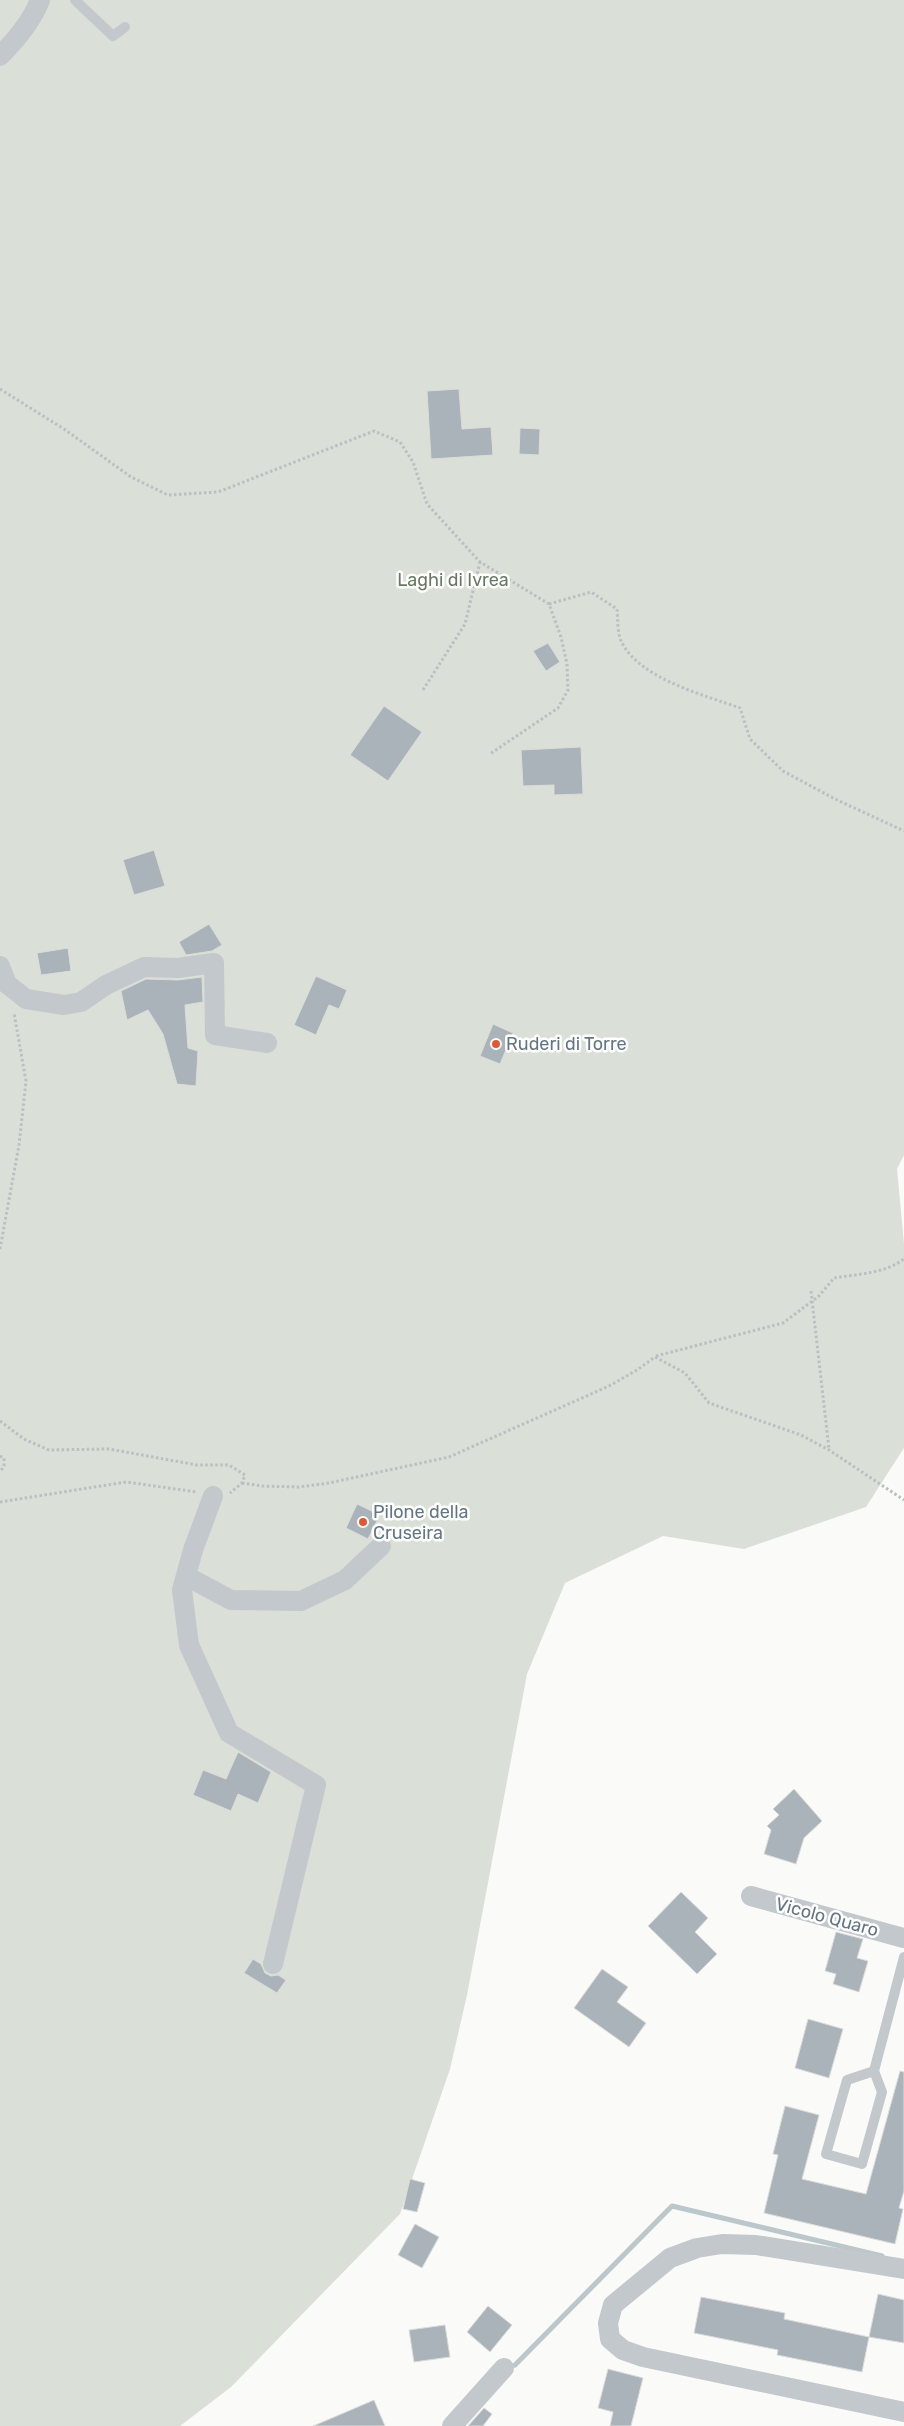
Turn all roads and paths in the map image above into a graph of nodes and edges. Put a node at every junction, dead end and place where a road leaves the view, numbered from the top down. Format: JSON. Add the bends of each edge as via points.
{"nodes":[{"id":1,"x":40,"y":0,"type":"edge"},
{"id":2,"x":75,"y":0,"type":"edge"},
{"id":3,"x":125,"y":27,"type":"dead end"},
{"id":4,"x":0,"y":56,"type":"edge"},
{"id":5,"x":0,"y":389,"type":"edge"},
{"id":6,"x":480,"y":562,"type":"junction"},
{"id":7,"x":549,"y":604,"type":"junction"},
{"id":8,"x":423,"y":690,"type":"dead end"},
{"id":9,"x":490,"y":754,"type":"dead end"},
{"id":10,"x":904,"y":831,"type":"edge"},
{"id":11,"x":0,"y":966,"type":"edge"},
{"id":12,"x":14,"y":1012,"type":"dead end"},
{"id":13,"x":267,"y":1043,"type":"dead end"},
{"id":14,"x":0,"y":1249,"type":"edge"},
{"id":15,"x":904,"y":1259,"type":"edge"},
{"id":16,"x":811,"y":1291,"type":"dead end"},
{"id":17,"x":812,"y":1301,"type":"junction"},
{"id":18,"x":655,"y":1357,"type":"junction"},
{"id":19,"x":0,"y":1421,"type":"edge"},
{"id":20,"x":829,"y":1450,"type":"junction"},
{"id":21,"x":0,"y":1456,"type":"edge"},
{"id":22,"x":0,"y":1472,"type":"edge"},
{"id":23,"x":242,"y":1482,"type":"junction"},
{"id":24,"x":214,"y":1496,"type":"junction"},
{"id":25,"x":904,"y":1500,"type":"edge"},
{"id":26,"x":0,"y":1502,"type":"edge"},
{"id":27,"x":381,"y":1546,"type":"dead end"},
{"id":28,"x":186,"y":1576,"type":"junction"},
{"id":29,"x":751,"y":1896,"type":"dead end"},
{"id":30,"x":904,"y":1938,"type":"edge"},
{"id":31,"x":904,"y":1957,"type":"edge"},
{"id":32,"x":273,"y":1964,"type":"dead end"},
{"id":33,"x":874,"y":2071,"type":"junction"},
{"id":34,"x":904,"y":2269,"type":"edge"},
{"id":35,"x":504,"y":2368,"type":"dead end"},
{"id":36,"x":904,"y":2412,"type":"edge"},
{"id":37,"x":452,"y":2426,"type":"edge"}],
"edges":[{"from":1,"to":4,"type":"street","via":[[36,12]]},
{"from":2,"to":3,"type":"lane","via":[[113,36]]},
{"from":5,"to":6,"type":"path","via":[[64,428],[131,477],[168,495],[218,492],[374,431],[400,442],[413,462],[427,504]]},
{"from":6,"to":7,"type":"path"},
{"from":6,"to":8,"type":"path","via":[[465,624]]},
{"from":7,"to":9,"type":"path","via":[[560,636],[568,690],[558,708]]},
{"from":7,"to":10,"type":"path","via":[[591,592],[617,608],[621,641],[633,660],[659,676],[740,708],[750,739],[783,771]]},
{"from":11,"to":13,"type":"street","via":[[7,984],[26,999],[64,1005],[81,1002],[106,985],[144,968],[178,968],[214,962],[215,1035]]},
{"from":12,"to":14,"type":"path","via":[[26,1081],[19,1145]]},
{"from":15,"to":17,"type":"path","via":[[895,1266],[870,1273],[834,1278]]},
{"from":16,"to":17,"type":"path"},
{"from":17,"to":18,"type":"path","via":[[783,1323]]},
{"from":17,"to":20,"type":"path"},
{"from":18,"to":20,"type":"path","via":[[686,1372],[709,1402],[801,1435]]},
{"from":18,"to":23,"type":"path","via":[[610,1386],[449,1457],[299,1487]]},
{"from":19,"to":23,"type":"path","via":[[24,1439],[49,1450],[109,1449],[198,1465],[229,1465],[245,1475]]},
{"from":20,"to":25,"type":"path"},
{"from":21,"to":22,"type":"path","via":[[4,1458]]},
{"from":23,"to":24,"type":"path","via":[[232,1493]]},
{"from":24,"to":26,"type":"path","via":[[126,1482]]},
{"from":24,"to":28,"type":"street"},
{"from":27,"to":28,"type":"street","via":[[346,1580],[301,1601],[231,1600]]},
{"from":28,"to":32,"type":"street","via":[[182,1590],[189,1645],[229,1733],[316,1786]]},
{"from":29,"to":30,"type":"street","name":"Vicolo Quaro"},
{"from":31,"to":33,"type":"lane"},
{"from":33,"to":33,"type":"lane","via":[[882,2092],[862,2164],[826,2154],[847,2080]]},
{"from":34,"to":36,"type":"street","via":[[756,2245],[722,2244],[696,2248],[670,2258],[613,2305],[608,2323],[610,2339],[623,2350],[643,2357]]},
{"from":35,"to":37,"type":"street"}]}
